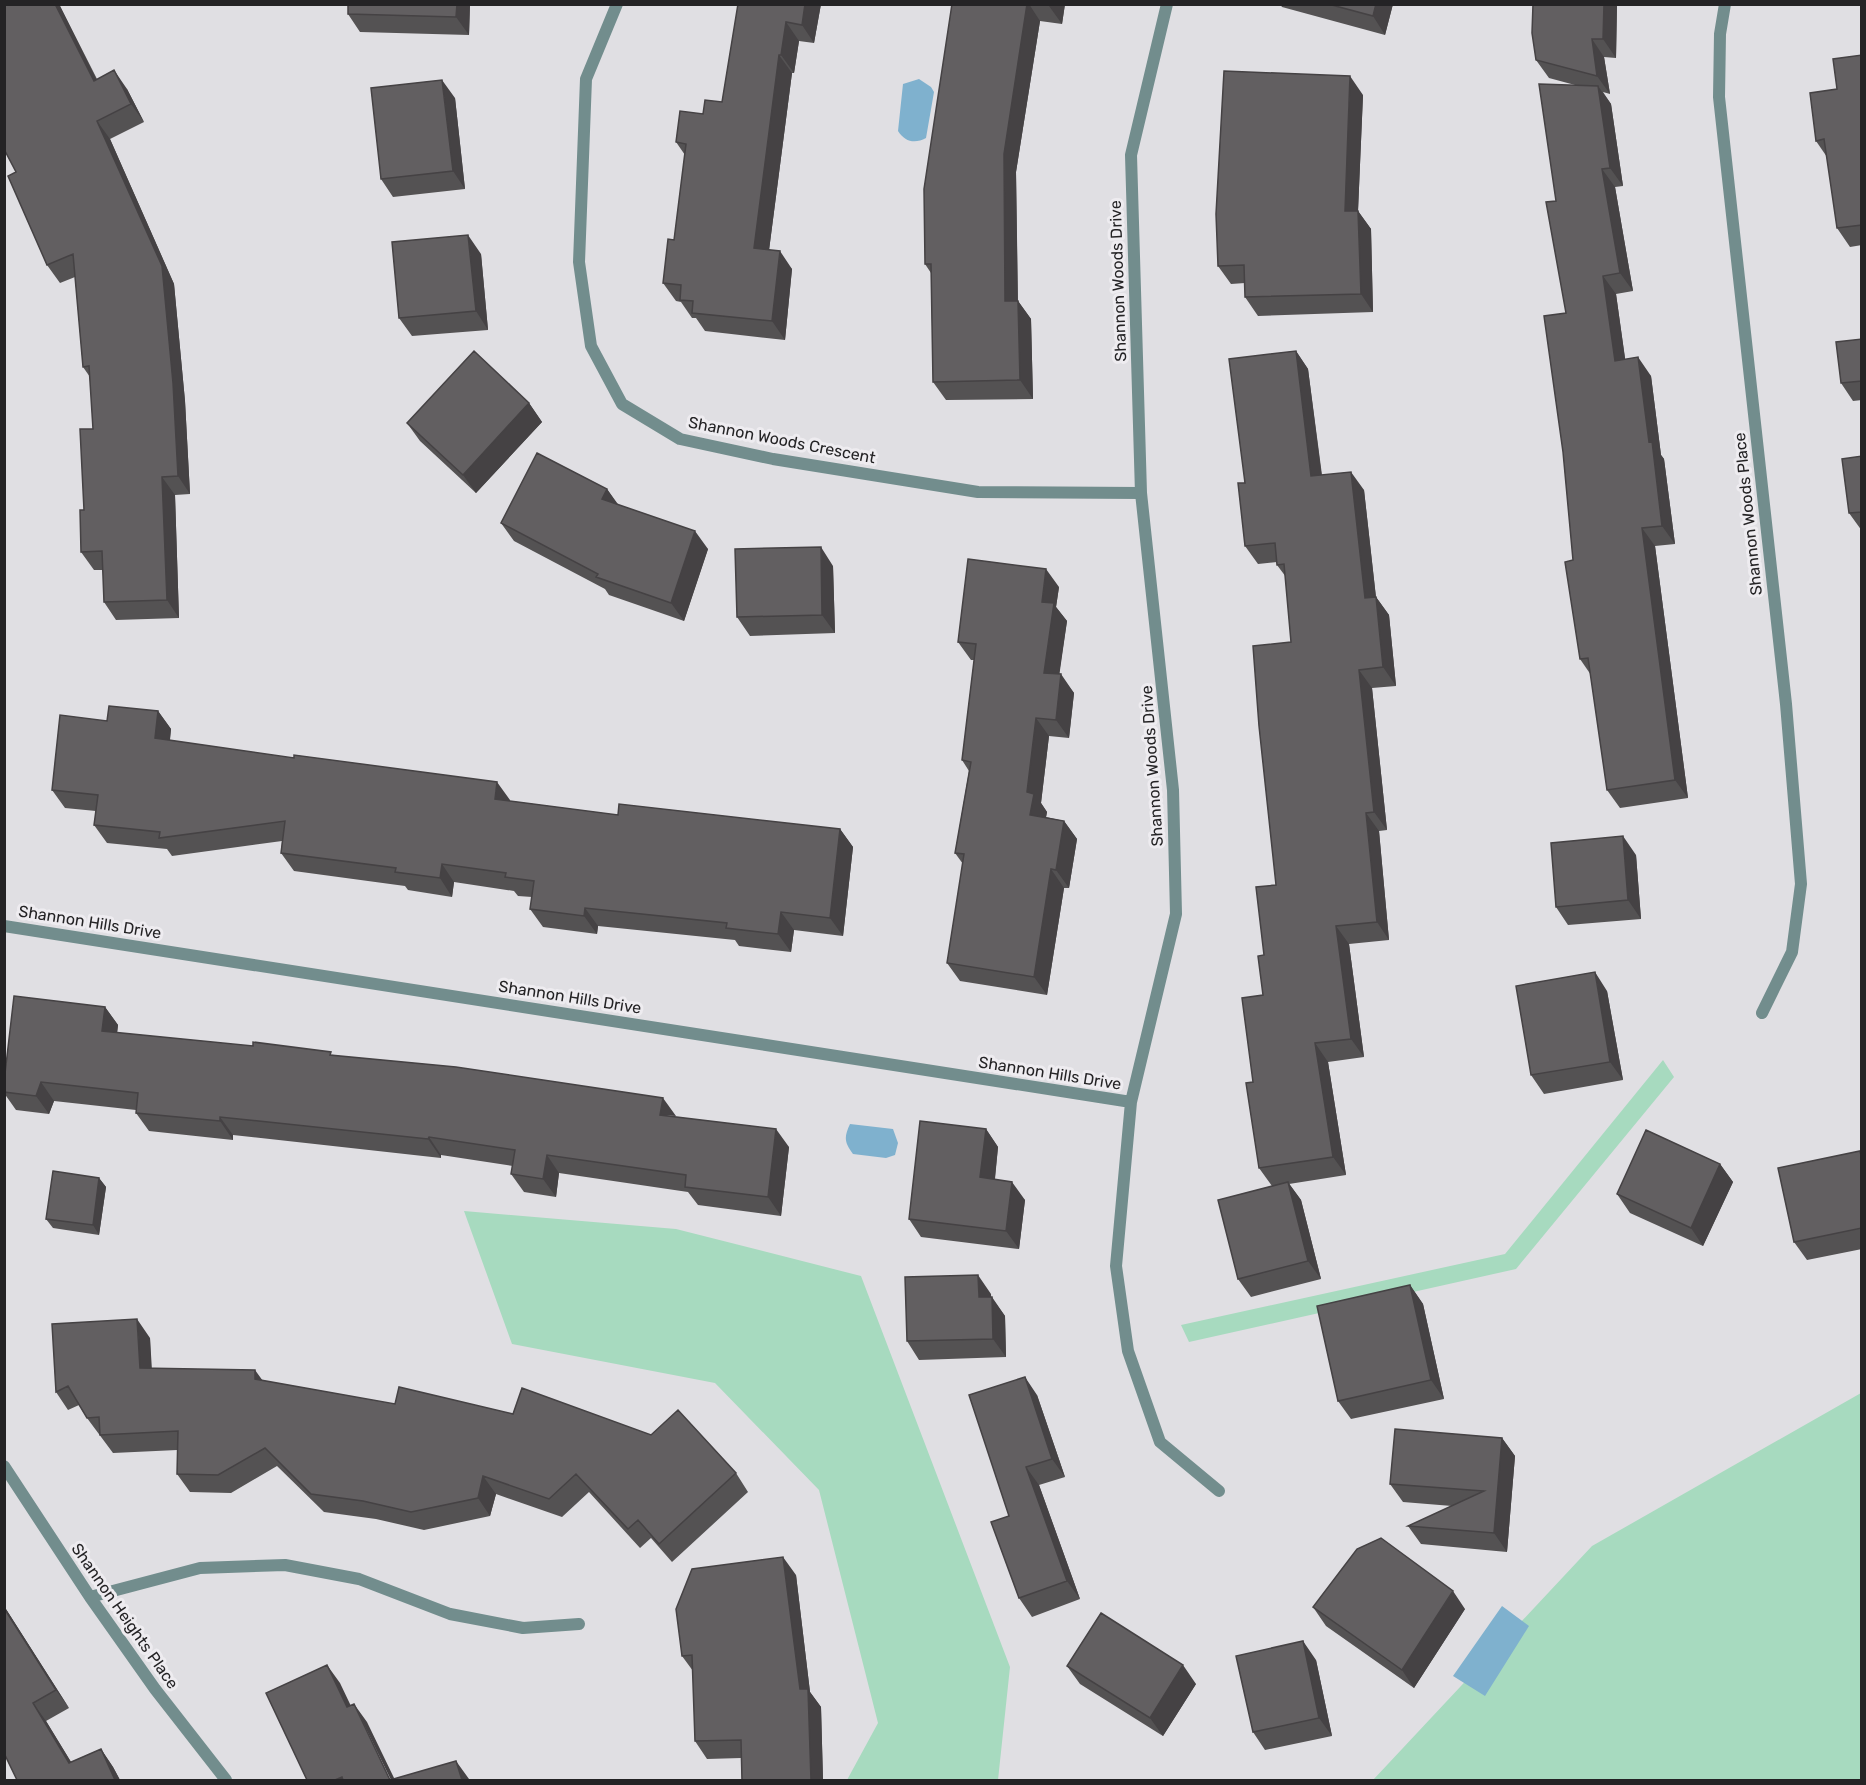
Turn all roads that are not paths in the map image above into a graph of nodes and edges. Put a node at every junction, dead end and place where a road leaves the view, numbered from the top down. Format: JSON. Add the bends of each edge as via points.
{"nodes":[{"id":1,"x":618,"y":4,"type":"edge"},
{"id":2,"x":1167,"y":4,"type":"edge"},
{"id":3,"x":1725,"y":4,"type":"edge"},
{"id":4,"x":1141,"y":493,"type":"junction"},
{"id":5,"x":4,"y":926,"type":"edge"},
{"id":6,"x":1762,"y":1013,"type":"dead end"},
{"id":7,"x":1131,"y":1102,"type":"junction"},
{"id":8,"x":4,"y":1466,"type":"edge"},
{"id":9,"x":1219,"y":1491,"type":"dead end"},
{"id":10,"x":90,"y":1598,"type":"junction"},
{"id":11,"x":579,"y":1624,"type":"dead end"},
{"id":12,"x":226,"y":1780,"type":"edge"}],
"edges":[{"from":1,"to":4,"type":"street","name":"Shannon Woods Crescent","via":[[586,79],[579,262],[591,346],[622,404],[680,439],[774,459],[978,492]]},
{"from":2,"to":4,"type":"street","name":"Shannon Woods Drive","via":[[1131,155]]},
{"from":3,"to":6,"type":"street","name":"Shannon Woods Place","via":[[1720,34],[1719,97],[1801,884],[1792,952]]},
{"from":4,"to":7,"type":"street","name":"Shannon Woods Drive","via":[[1172,779],[1176,914]]},
{"from":5,"to":7,"type":"street","name":"Shannon Hills Drive"},
{"from":7,"to":9,"type":"street","name":"Shannon Woods Drive","via":[[1116,1266],[1128,1351],[1160,1442]]},
{"from":8,"to":10,"type":"street","name":"Shannon Heights Place"},
{"from":10,"to":11,"type":"street","via":[[200,1568],[285,1565],[359,1579],[450,1614],[523,1628]]},
{"from":10,"to":12,"type":"street","name":"Shannon Heights Place"}]}
